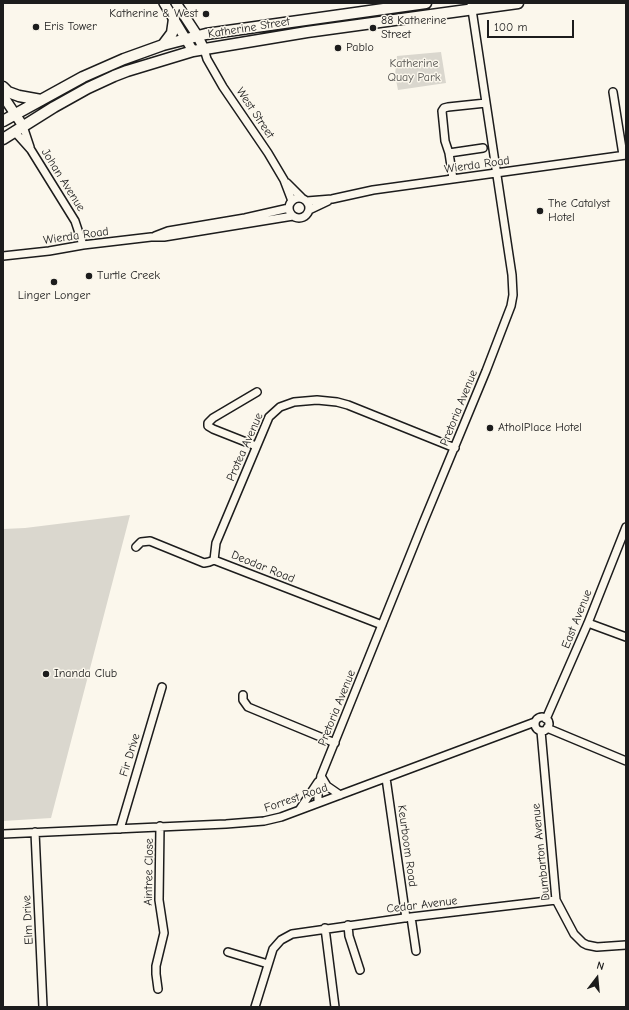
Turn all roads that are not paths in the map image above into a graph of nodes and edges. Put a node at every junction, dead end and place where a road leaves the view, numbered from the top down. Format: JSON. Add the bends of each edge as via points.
{"nodes":[{"id":1,"x":164,"y":3,"type":"edge"},
{"id":2,"x":176,"y":3,"type":"edge"},
{"id":3,"x":426,"y":3,"type":"edge"},
{"id":4,"x":518,"y":3,"type":"edge"},
{"id":5,"x":472,"y":7,"type":"edge"},
{"id":6,"x":174,"y":19,"type":"junction"},
{"id":7,"x":197,"y":35,"type":"junction"},
{"id":8,"x":186,"y":38,"type":"junction"},
{"id":9,"x":164,"y":44,"type":"junction"},
{"id":10,"x":193,"y":51,"type":"junction"},
{"id":11,"x":205,"y":54,"type":"junction"},
{"id":12,"x":3,"y":87,"type":"edge"},
{"id":13,"x":612,"y":92,"type":"dead end"},
{"id":14,"x":3,"y":96,"type":"edge"},
{"id":15,"x":41,"y":100,"type":"junction"},
{"id":16,"x":486,"y":103,"type":"junction"},
{"id":17,"x":16,"y":114,"type":"junction"},
{"id":18,"x":4,"y":120,"type":"edge"},
{"id":19,"x":23,"y":126,"type":"junction"},
{"id":20,"x":14,"y":131,"type":"junction"},
{"id":21,"x":3,"y":139,"type":"edge"},
{"id":22,"x":483,"y":148,"type":"dead end"},
{"id":23,"x":31,"y":150,"type":"junction"},
{"id":24,"x":449,"y":153,"type":"junction"},
{"id":25,"x":624,"y":155,"type":"edge"},
{"id":26,"x":496,"y":173,"type":"junction"},
{"id":27,"x":453,"y":179,"type":"junction"},
{"id":28,"x":284,"y":180,"type":"junction"},
{"id":29,"x":332,"y":199,"type":"junction"},
{"id":30,"x":305,"y":200,"type":"junction"},
{"id":31,"x":292,"y":201,"type":"junction"},
{"id":32,"x":289,"y":208,"type":"junction"},
{"id":33,"x":309,"y":210,"type":"junction"},
{"id":34,"x":293,"y":216,"type":"junction"},
{"id":35,"x":220,"y":225,"type":"junction"},
{"id":36,"x":83,"y":245,"type":"junction"},
{"id":37,"x":4,"y":256,"type":"edge"},
{"id":38,"x":257,"y":392,"type":"dead end"},
{"id":39,"x":256,"y":446,"type":"junction"},
{"id":40,"x":454,"y":448,"type":"junction"},
{"id":41,"x":626,"y":527,"type":"edge"},
{"id":42,"x":136,"y":547,"type":"dead end"},
{"id":43,"x":214,"y":560,"type":"junction"},
{"id":44,"x":588,"y":623,"type":"junction"},
{"id":45,"x":382,"y":626,"type":"junction"},
{"id":46,"x":626,"y":637,"type":"edge"},
{"id":47,"x":162,"y":687,"type":"dead end"},
{"id":48,"x":243,"y":695,"type":"dead end"},
{"id":49,"x":546,"y":719,"type":"junction"},
{"id":50,"x":535,"y":722,"type":"junction"},
{"id":51,"x":544,"y":730,"type":"junction"},
{"id":52,"x":334,"y":742,"type":"junction"},
{"id":53,"x":626,"y":762,"type":"edge"},
{"id":54,"x":321,"y":776,"type":"junction"},
{"id":55,"x":386,"y":778,"type":"junction"},
{"id":56,"x":340,"y":795,"type":"junction"},
{"id":57,"x":318,"y":803,"type":"junction"},
{"id":58,"x":300,"y":809,"type":"junction"},
{"id":59,"x":160,"y":826,"type":"junction"},
{"id":60,"x":120,"y":829,"type":"junction"},
{"id":61,"x":35,"y":832,"type":"junction"},
{"id":62,"x":3,"y":834,"type":"edge"},
{"id":63,"x":556,"y":900,"type":"junction"},
{"id":64,"x":409,"y":917,"type":"junction"},
{"id":65,"x":348,"y":925,"type":"junction"},
{"id":66,"x":325,"y":928,"type":"junction"},
{"id":67,"x":626,"y":945,"type":"edge"},
{"id":68,"x":416,"y":951,"type":"dead end"},
{"id":69,"x":228,"y":952,"type":"dead end"},
{"id":70,"x":268,"y":964,"type":"junction"},
{"id":71,"x":360,"y":970,"type":"dead end"},
{"id":72,"x":158,"y":989,"type":"dead end"},
{"id":73,"x":43,"y":1007,"type":"edge"},
{"id":74,"x":255,"y":1007,"type":"edge"},
{"id":75,"x":335,"y":1007,"type":"edge"}],
"edges":[{"from":1,"to":6,"type":"street"},
{"from":2,"to":7,"type":"street","name":"West Street"},
{"from":3,"to":7,"type":"main road","name":"Katherine Street"},
{"from":4,"to":5,"type":"main road","name":"Katherine Street"},
{"from":5,"to":7,"type":"main road","via":[[463,4],[221,36]]},
{"from":5,"to":11,"type":"main road","name":"Katherine Street","via":[[306,32]]},
{"from":5,"to":16,"type":"street","name":"Pretoria Avenue"},
{"from":6,"to":8,"type":"street"},
{"from":6,"to":9,"type":"main road","via":[[172,33]]},
{"from":7,"to":8,"type":"main road","name":"Katherine Street"},
{"from":7,"to":11,"type":"street","name":"West Street"},
{"from":8,"to":9,"type":"main road","name":"Katherine Street"},
{"from":8,"to":10,"type":"street"},
{"from":9,"to":15,"type":"main road","name":"Katherine Street","via":[[83,77]]},
{"from":10,"to":11,"type":"main road","name":"Katherine Street"},
{"from":10,"to":19,"type":"main road","name":"Katherine Street","via":[[127,70],[88,88]]},
{"from":11,"to":28,"type":"street","name":"West Street","via":[[223,87]]},
{"from":12,"to":15,"type":"main road","via":[[19,96]]},
{"from":13,"to":25,"type":"street"},
{"from":14,"to":17,"type":"street"},
{"from":15,"to":17,"type":"main road","name":"Katherine Street"},
{"from":16,"to":24,"type":"street","via":[[444,108],[442,111],[445,141]]},
{"from":16,"to":26,"type":"street","name":"Pretoria Avenue"},
{"from":17,"to":18,"type":"main road","name":"Katherine Street"},
{"from":17,"to":19,"type":"street"},
{"from":18,"to":20,"type":"street"},
{"from":19,"to":20,"type":"main road","name":"Katherine Street"},
{"from":19,"to":23,"type":"street","name":"Johan Avenue"},
{"from":20,"to":21,"type":"main road","name":"Katherine Street"},
{"from":20,"to":23,"type":"street","name":"Johan Avenue"},
{"from":22,"to":24,"type":"street"},
{"from":23,"to":36,"type":"street","name":"Johan Avenue","via":[[75,221]]},
{"from":24,"to":27,"type":"street"},
{"from":25,"to":26,"type":"street","name":"Wierda Road"},
{"from":26,"to":27,"type":"street","name":"Wierda Road"},
{"from":26,"to":40,"type":"street","name":"Pretoria Avenue","via":[[513,295]]},
{"from":27,"to":29,"type":"street","name":"Wierda Road","via":[[360,192]]},
{"from":28,"to":30,"type":"street","name":"West Street"},
{"from":28,"to":31,"type":"street","name":"West Street"},
{"from":29,"to":30,"type":"street","name":"Wierda Road"},
{"from":29,"to":33,"type":"street","name":"Wierda Road"},
{"from":30,"to":31,"type":"street","via":[[295,198]]},
{"from":30,"to":33,"type":"street","via":[[309,204]]},
{"from":31,"to":32,"type":"street"},
{"from":32,"to":34,"type":"street"},
{"from":32,"to":35,"type":"street","name":"Wierda Road"},
{"from":33,"to":34,"type":"street","via":[[303,217]]},
{"from":34,"to":35,"type":"street","name":"Wierda Road"},
{"from":35,"to":36,"type":"street","name":"Wierda Road","via":[[164,237]]},
{"from":36,"to":37,"type":"street","name":"Wierda Road"},
{"from":38,"to":39,"type":"street","via":[[212,418],[208,423],[213,429]]},
{"from":39,"to":40,"type":"street","name":"Protea Avenue","via":[[268,417],[275,410],[285,404],[317,400],[348,405]]},
{"from":39,"to":43,"type":"street","name":"Protea Avenue","via":[[216,543]]},
{"from":40,"to":45,"type":"street","name":"Pretoria Avenue"},
{"from":41,"to":44,"type":"street","name":"East Avenue"},
{"from":42,"to":43,"type":"street","name":"Deodar Road","via":[[141,542],[150,542],[204,562]]},
{"from":43,"to":45,"type":"street","name":"Deodar Road"},
{"from":44,"to":46,"type":"street"},
{"from":44,"to":49,"type":"street","name":"East Avenue"},
{"from":45,"to":52,"type":"street","name":"Pretoria Avenue"},
{"from":47,"to":60,"type":"street","name":"Fir Drive"},
{"from":48,"to":52,"type":"street","via":[[248,707]]},
{"from":49,"to":50,"type":"street","via":[[539,718]]},
{"from":49,"to":51,"type":"street","via":[[549,724]]},
{"from":50,"to":51,"type":"street","via":[[536,728]]},
{"from":50,"to":55,"type":"street","name":"Forrest Road"},
{"from":51,"to":53,"type":"street"},
{"from":51,"to":63,"type":"street","name":"Dumbarton Avenue"},
{"from":52,"to":54,"type":"street","name":"Pretoria Avenue"},
{"from":54,"to":56,"type":"street","via":[[327,786]]},
{"from":54,"to":57,"type":"street","name":"Pretoria Avenue"},
{"from":54,"to":58,"type":"street"},
{"from":55,"to":56,"type":"street","name":"Forrest Road"},
{"from":55,"to":64,"type":"street","name":"Keurboom Road"},
{"from":56,"to":57,"type":"street","name":"Forrest Road"},
{"from":57,"to":58,"type":"street","name":"Forrest Road"},
{"from":58,"to":59,"type":"street","name":"Forrest Road","via":[[264,821],[241,824]]},
{"from":59,"to":60,"type":"street","name":"Forrest Road"},
{"from":59,"to":72,"type":"street","name":"Aintree Close","via":[[159,900],[164,933],[156,966]]},
{"from":60,"to":61,"type":"street","name":"Forrest Road"},
{"from":61,"to":62,"type":"street","name":"Forrest Road"},
{"from":61,"to":73,"type":"street","name":"Elm Drive"},
{"from":63,"to":64,"type":"street","name":"Cedar Avenue"},
{"from":63,"to":67,"type":"street","name":"Dumbarton Avenue","via":[[574,934],[587,945]]},
{"from":64,"to":65,"type":"street","name":"Cedar Avenue"},
{"from":64,"to":68,"type":"street","name":"Keurboom Road"},
{"from":65,"to":66,"type":"street","name":"Cedar Avenue"},
{"from":65,"to":71,"type":"street"},
{"from":66,"to":70,"type":"street","name":"Cedar Avenue","via":[[285,937],[277,944]]},
{"from":66,"to":75,"type":"street"},
{"from":69,"to":70,"type":"street"},
{"from":70,"to":74,"type":"street"}]}
